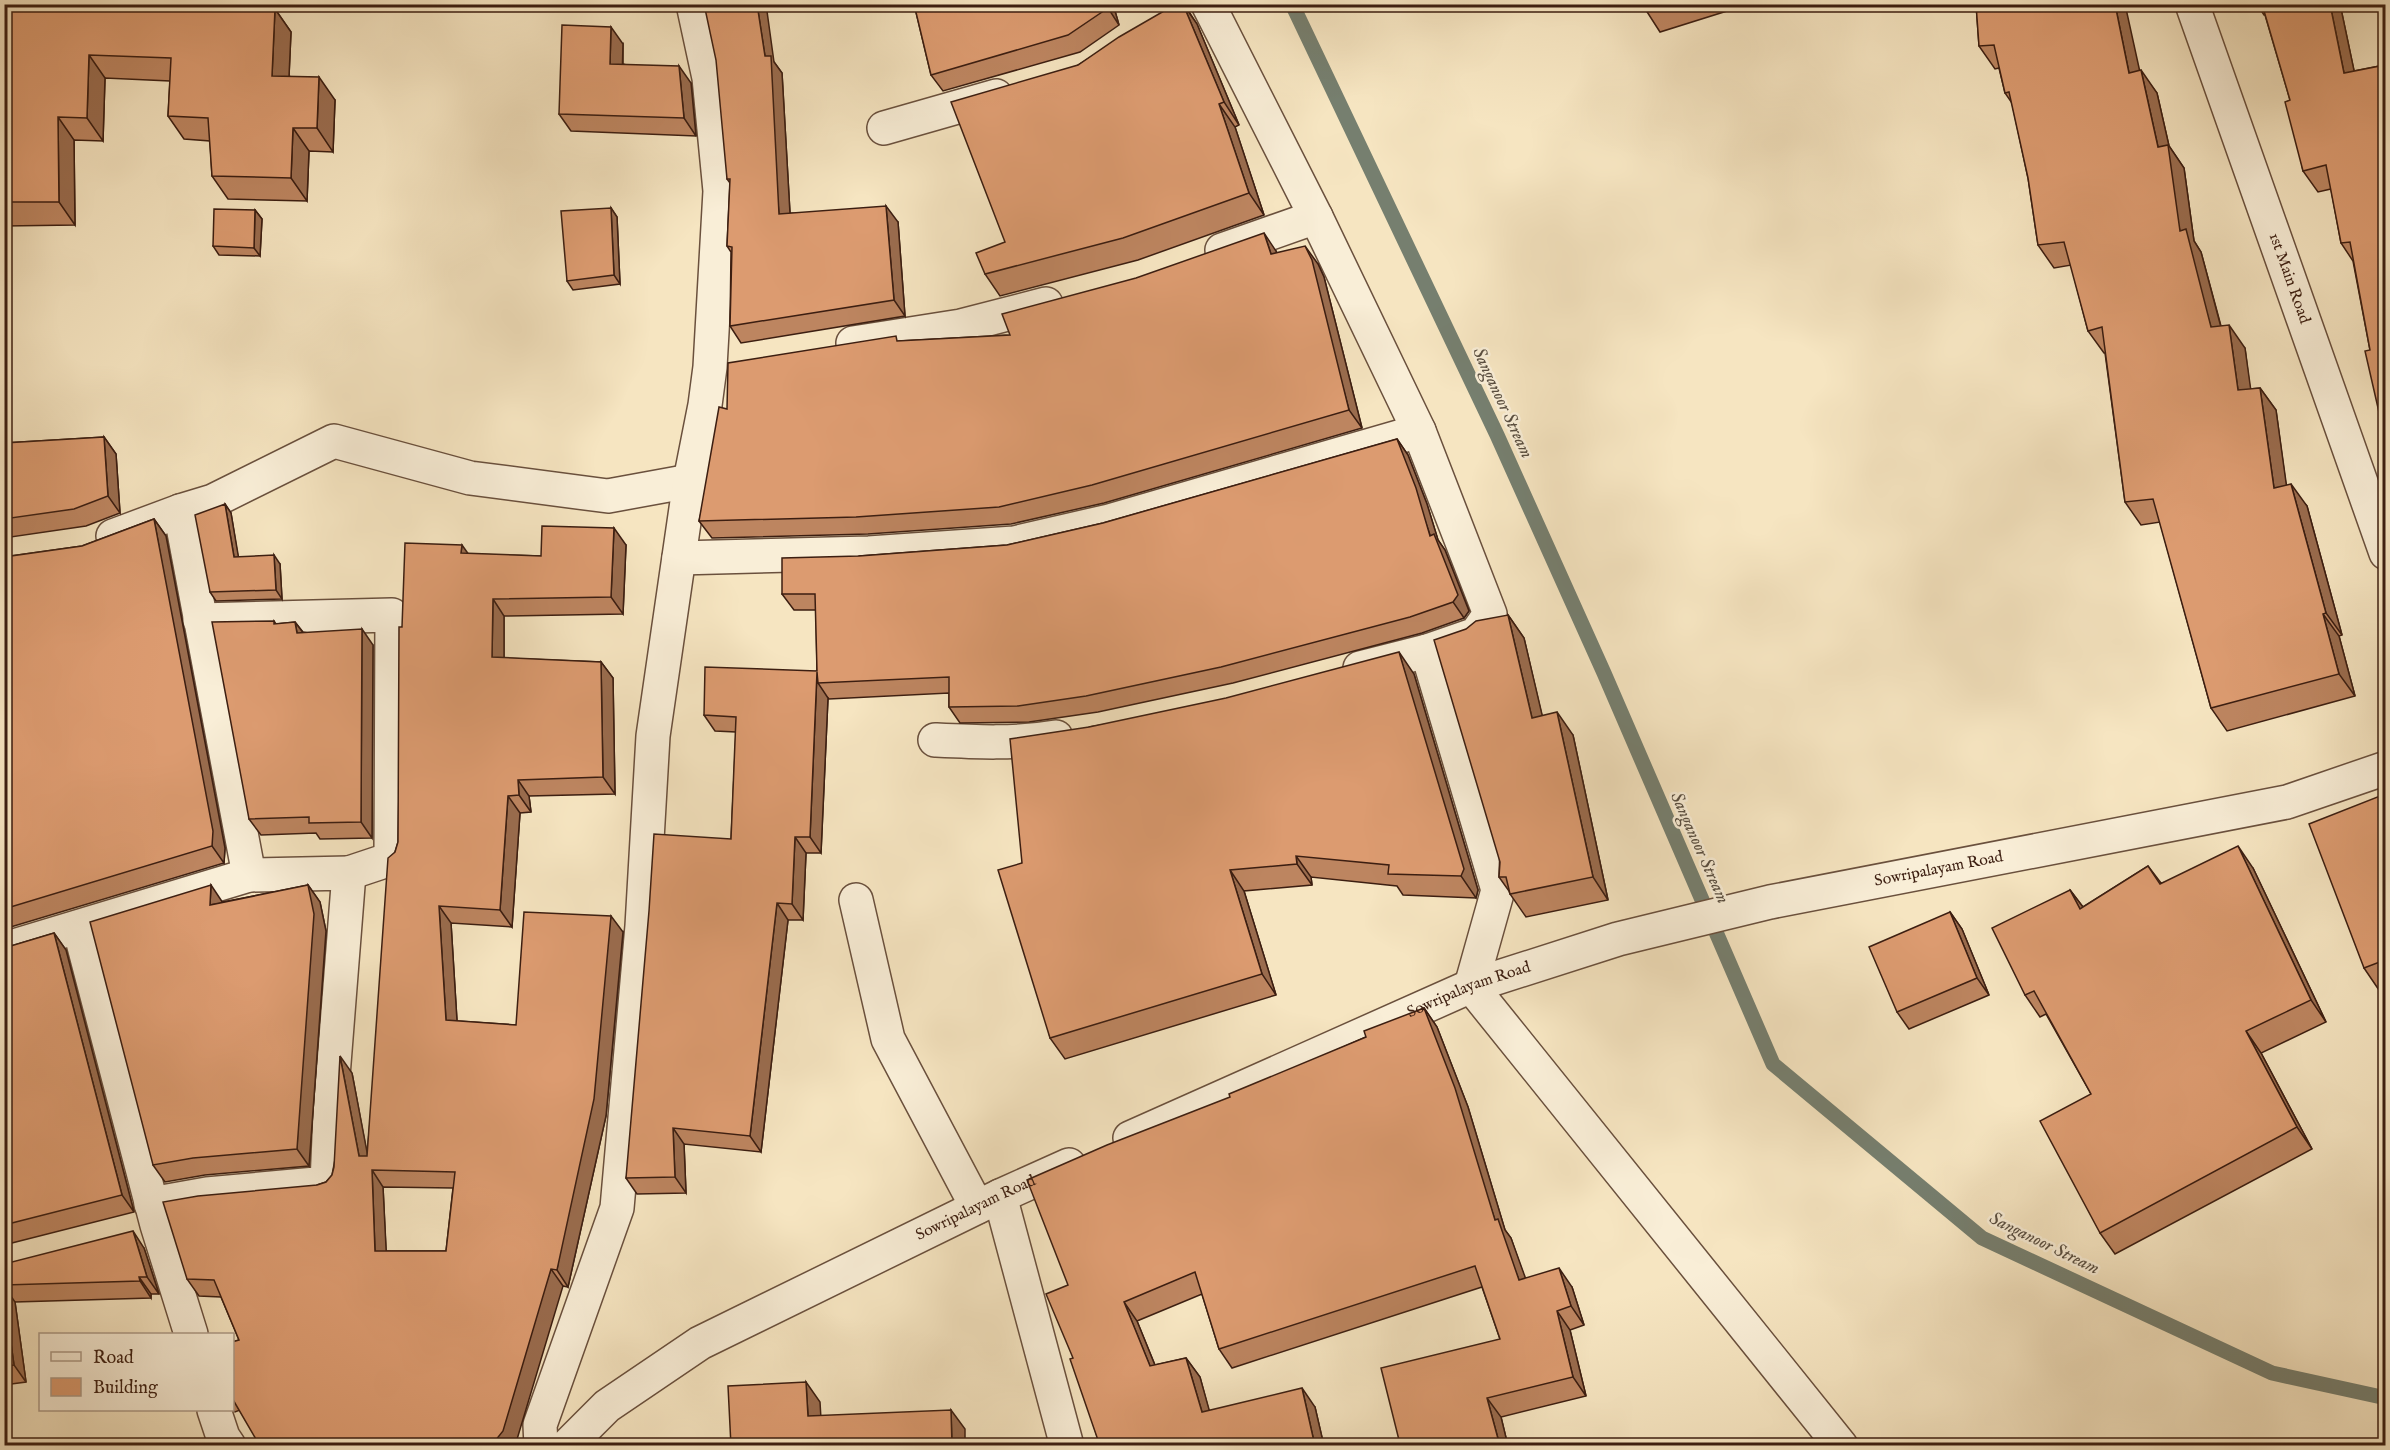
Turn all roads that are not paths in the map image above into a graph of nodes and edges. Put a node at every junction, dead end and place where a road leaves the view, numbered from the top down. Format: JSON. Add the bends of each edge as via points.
{"nodes":[{"id":1,"x":693,"y":4,"type":"edge"},
{"id":2,"x":2193,"y":4,"type":"edge"},
{"id":3,"x":1196,"y":6,"type":"edge"},
{"id":4,"x":1028,"y":87,"type":"edge"},
{"id":5,"x":884,"y":128,"type":"dead end"},
{"id":6,"x":1316,"y":217,"type":"junction"},
{"id":7,"x":1198,"y":259,"type":"edge"},
{"id":8,"x":1076,"y":296,"type":"edge"},
{"id":9,"x":824,"y":348,"type":"edge"},
{"id":10,"x":744,"y":361,"type":"edge"},
{"id":11,"x":710,"y":367,"type":"junction"},
{"id":12,"x":1419,"y":431,"type":"junction"},
{"id":13,"x":690,"y":481,"type":"junction"},
{"id":14,"x":180,"y":511,"type":"junction"},
{"id":15,"x":80,"y":546,"type":"edge"},
{"id":16,"x":2385,"y":554,"type":"edge"},
{"id":17,"x":679,"y":558,"type":"junction"},
{"id":18,"x":200,"y":620,"type":"junction"},
{"id":19,"x":1427,"y":651,"type":"junction"},
{"id":20,"x":1326,"y":677,"type":"edge"},
{"id":21,"x":1090,"y":732,"type":"edge"},
{"id":22,"x":935,"y":740,"type":"dead end"},
{"id":23,"x":2385,"y":768,"type":"edge"},
{"id":24,"x":349,"y":873,"type":"junction"},
{"id":25,"x":249,"y":875,"type":"junction"},
{"id":26,"x":856,"y":900,"type":"dead end"},
{"id":27,"x":79,"y":927,"type":"junction"},
{"id":28,"x":4,"y":949,"type":"edge"},
{"id":29,"x":1471,"y":986,"type":"junction"},
{"id":30,"x":988,"y":1202,"type":"junction"},
{"id":31,"x":154,"y":1215,"type":"junction"},
{"id":32,"x":124,"y":1234,"type":"edge"},
{"id":33,"x":190,"y":1333,"type":"edge"},
{"id":34,"x":214,"y":1411,"type":"edge"},
{"id":35,"x":229,"y":1446,"type":"edge"},
{"id":36,"x":542,"y":1446,"type":"edge"},
{"id":37,"x":567,"y":1446,"type":"edge"},
{"id":38,"x":1066,"y":1446,"type":"edge"},
{"id":39,"x":1842,"y":1446,"type":"edge"}],
"edges":[{"from":1,"to":11,"type":"street","via":[[709,78],[720,191]]},
{"from":2,"to":16,"type":"street","name":"1st Main Road"},
{"from":3,"to":6,"type":"street"},
{"from":4,"to":5,"type":"street"},
{"from":6,"to":7,"type":"street"},
{"from":6,"to":12,"type":"street"},
{"from":8,"to":9,"type":"street","via":[[962,326]]},
{"from":10,"to":11,"type":"street"},
{"from":11,"to":13,"type":"street"},
{"from":12,"to":17,"type":"street","via":[[1108,521],[1014,543]]},
{"from":12,"to":19,"type":"street","via":[[1490,614],[1476,634]]},
{"from":13,"to":14,"type":"street","via":[[608,496],[470,478],[334,441],[213,501]]},
{"from":13,"to":17,"type":"street"},
{"from":14,"to":15,"type":"street"},
{"from":14,"to":18,"type":"street"},
{"from":17,"to":36,"type":"street","via":[[653,735],[641,938],[617,1208],[540,1425]]},
{"from":18,"to":24,"type":"street","via":[[392,615],[391,859]]},
{"from":18,"to":25,"type":"street"},
{"from":19,"to":20,"type":"street"},
{"from":19,"to":29,"type":"street","via":[[1498,890]]},
{"from":21,"to":22,"type":"street","via":[[1031,741]]},
{"from":23,"to":29,"type":"street","name":"Sowripalayam Road","via":[[2287,802],[1770,902],[1618,939]]},
{"from":24,"to":25,"type":"street"},
{"from":24,"to":31,"type":"street","via":[[327,1183],[207,1194]]},
{"from":25,"to":27,"type":"street"},
{"from":26,"to":30,"type":"street","via":[[888,1039]]},
{"from":27,"to":28,"type":"street"},
{"from":27,"to":31,"type":"street"},
{"from":29,"to":30,"type":"street","name":"Sowripalayam Road"},
{"from":29,"to":39,"type":"street"},
{"from":30,"to":37,"type":"street","name":"Sowripalayam Road","via":[[700,1343],[607,1406]]},
{"from":30,"to":38,"type":"street"},
{"from":31,"to":32,"type":"street"},
{"from":31,"to":33,"type":"street"},
{"from":34,"to":35,"type":"street"}]}
